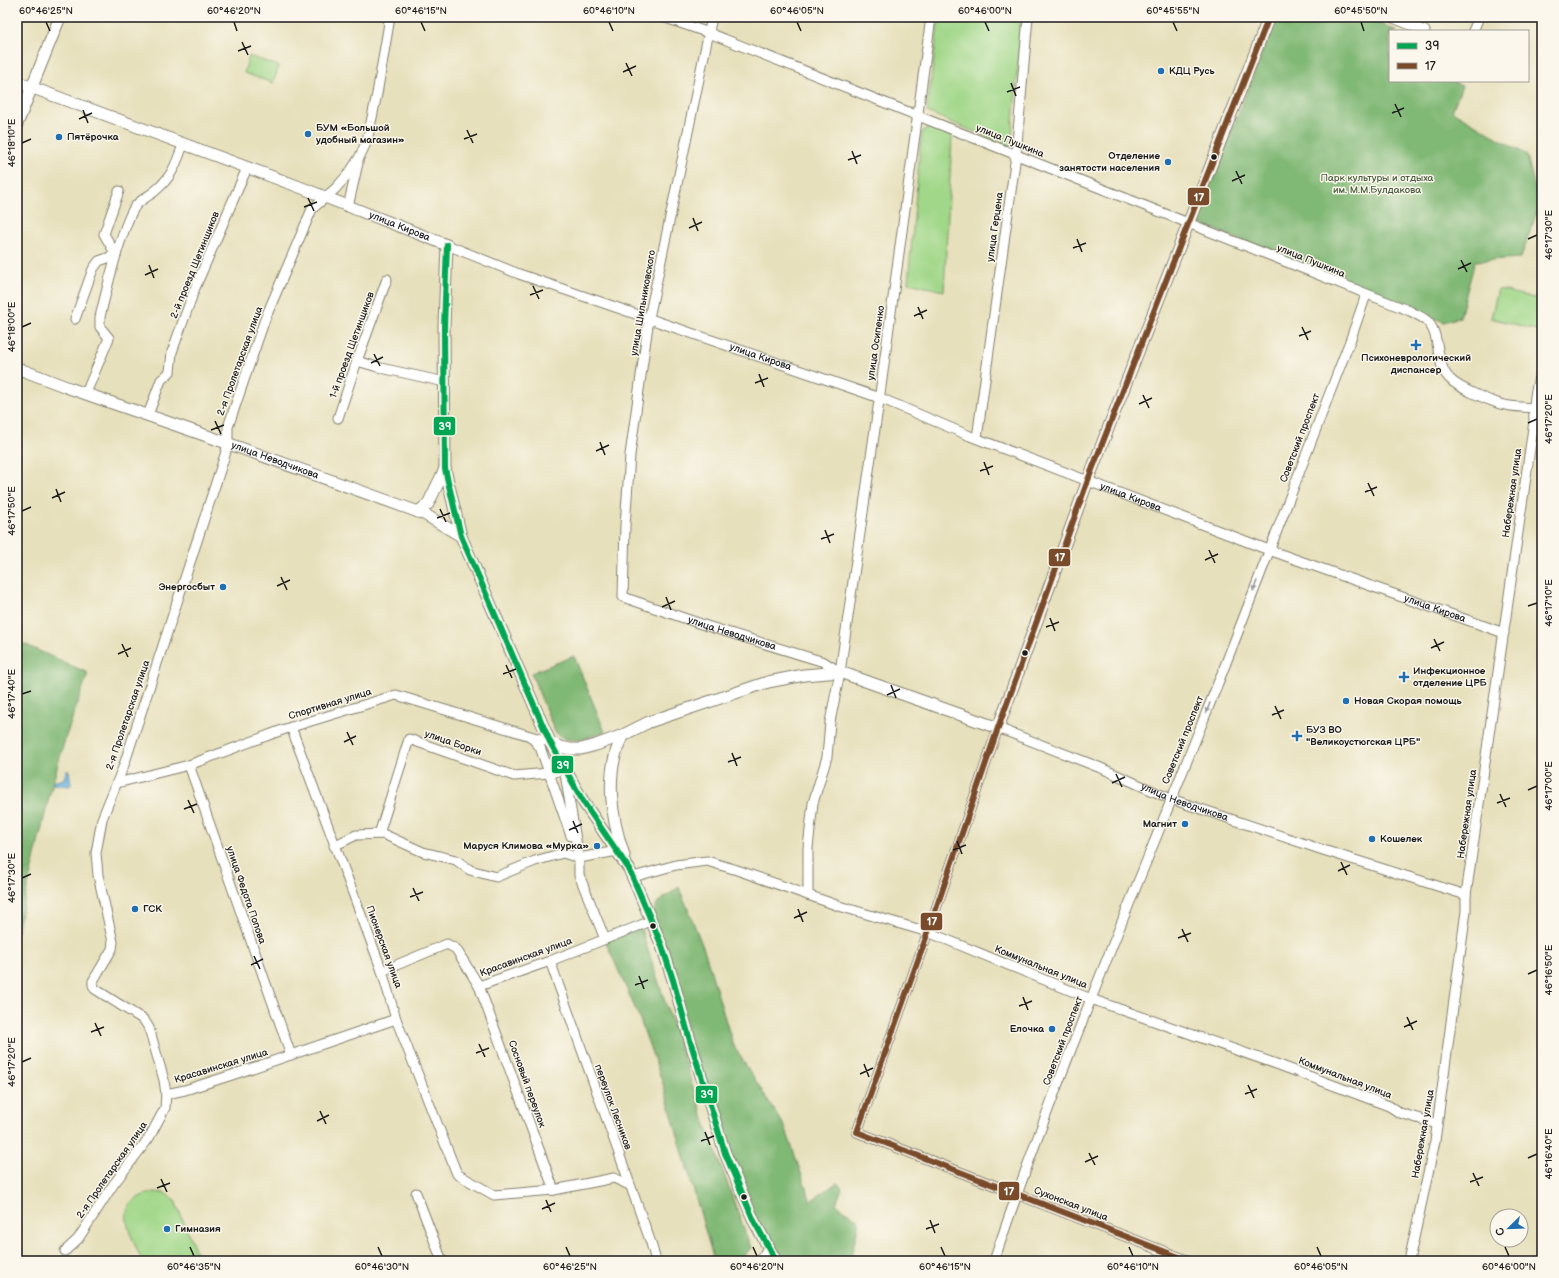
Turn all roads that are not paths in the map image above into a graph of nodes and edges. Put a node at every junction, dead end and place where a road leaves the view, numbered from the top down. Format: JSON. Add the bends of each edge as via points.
{"nodes":[{"id":1,"x":60,"y":17,"type":"edge"},
{"id":2,"x":663,"y":17,"type":"edge"},
{"id":3,"x":712,"y":17,"type":"edge"},
{"id":4,"x":931,"y":17,"type":"edge"},
{"id":5,"x":1028,"y":17,"type":"edge"},
{"id":6,"x":1269,"y":17,"type":"edge"},
{"id":7,"x":1390,"y":17,"type":"edge"},
{"id":8,"x":1479,"y":17,"type":"edge"},
{"id":9,"x":389,"y":19,"type":"edge"},
{"id":10,"x":1422,"y":30,"type":"edge"},
{"id":11,"x":1473,"y":30,"type":"edge"},
{"id":12,"x":709,"y":33,"type":"junction"},
{"id":13,"x":17,"y":82,"type":"edge"},
{"id":14,"x":32,"y":88,"type":"junction"},
{"id":15,"x":918,"y":116,"type":"junction"},
{"id":16,"x":17,"y":124,"type":"edge"},
{"id":17,"x":184,"y":145,"type":"junction"},
{"id":18,"x":1016,"y":155,"type":"junction"},
{"id":19,"x":359,"y":158,"type":"junction"},
{"id":20,"x":247,"y":168,"type":"junction"},
{"id":21,"x":119,"y":192,"type":"dead end"},
{"id":22,"x":325,"y":198,"type":"junction"},
{"id":23,"x":348,"y":207,"type":"junction"},
{"id":24,"x":1188,"y":224,"type":"junction"},
{"id":25,"x":447,"y":245,"type":"junction"},
{"id":26,"x":116,"y":255,"type":"junction"},
{"id":27,"x":387,"y":279,"type":"dead end"},
{"id":28,"x":1366,"y":295,"type":"junction"},
{"id":29,"x":649,"y":318,"type":"junction"},
{"id":30,"x":75,"y":320,"type":"dead end"},
{"id":31,"x":357,"y":361,"type":"junction"},
{"id":32,"x":17,"y":368,"type":"edge"},
{"id":33,"x":1542,"y":369,"type":"edge"},
{"id":34,"x":444,"y":382,"type":"junction"},
{"id":35,"x":86,"y":393,"type":"junction"},
{"id":36,"x":880,"y":398,"type":"junction"},
{"id":37,"x":1533,"y":408,"type":"junction"},
{"id":38,"x":148,"y":415,"type":"junction"},
{"id":39,"x":338,"y":418,"type":"dead end"},
{"id":40,"x":977,"y":438,"type":"junction"},
{"id":41,"x":228,"y":443,"type":"junction"},
{"id":42,"x":446,"y":469,"type":"junction"},
{"id":43,"x":1088,"y":480,"type":"junction"},
{"id":44,"x":418,"y":512,"type":"junction"},
{"id":45,"x":461,"y":536,"type":"junction"},
{"id":46,"x":1269,"y":550,"type":"junction"},
{"id":47,"x":624,"y":597,"type":"joint"},
{"id":48,"x":1504,"y":633,"type":"junction"},
{"id":49,"x":840,"y":672,"type":"junction"},
{"id":50,"x":291,"y":727,"type":"junction"},
{"id":51,"x":998,"y":728,"type":"junction"},
{"id":52,"x":530,"y":735,"type":"junction"},
{"id":53,"x":624,"y":735,"type":"junction"},
{"id":54,"x":550,"y":742,"type":"junction"},
{"id":55,"x":189,"y":765,"type":"junction"},
{"id":56,"x":564,"y":768,"type":"junction"},
{"id":57,"x":548,"y":773,"type":"junction"},
{"id":58,"x":117,"y":783,"type":"junction"},
{"id":59,"x":1171,"y":799,"type":"junction"},
{"id":60,"x":379,"y":834,"type":"junction"},
{"id":61,"x":334,"y":846,"type":"junction"},
{"id":62,"x":616,"y":851,"type":"junction"},
{"id":63,"x":579,"y":858,"type":"junction"},
{"id":64,"x":631,"y":873,"type":"junction"},
{"id":65,"x":808,"y":895,"type":"junction"},
{"id":66,"x":1466,"y":895,"type":"junction"},
{"id":67,"x":651,"y":921,"type":"junction"},
{"id":68,"x":928,"y":932,"type":"junction"},
{"id":69,"x":605,"y":939,"type":"junction"},
{"id":70,"x":550,"y":961,"type":"junction"},
{"id":71,"x":382,"y":971,"type":"junction"},
{"id":72,"x":479,"y":986,"type":"junction"},
{"id":73,"x":1091,"y":999,"type":"junction"},
{"id":74,"x":396,"y":1019,"type":"junction"},
{"id":75,"x":291,"y":1055,"type":"junction"},
{"id":76,"x":166,"y":1094,"type":"junction"},
{"id":77,"x":1437,"y":1124,"type":"junction"},
{"id":78,"x":629,"y":1185,"type":"junction"},
{"id":79,"x":554,"y":1190,"type":"junction"},
{"id":80,"x":416,"y":1194,"type":"dead end"},
{"id":81,"x":1017,"y":1194,"type":"junction"},
{"id":82,"x":769,"y":1246,"type":"junction"},
{"id":83,"x":65,"y":1251,"type":"dead end"},
{"id":84,"x":442,"y":1261,"type":"edge"},
{"id":85,"x":656,"y":1261,"type":"edge"},
{"id":86,"x":760,"y":1261,"type":"edge"},
{"id":87,"x":776,"y":1261,"type":"edge"},
{"id":88,"x":994,"y":1261,"type":"edge"},
{"id":89,"x":1189,"y":1261,"type":"edge"},
{"id":90,"x":1409,"y":1261,"type":"edge"}],
"edges":[{"from":1,"to":14,"type":"main road"},
{"from":2,"to":12,"type":"street","name":"улица Пушкина"},
{"from":3,"to":12,"type":"street","name":"улица Шильниковского"},
{"from":4,"to":15,"type":"street","name":"улица Осипенко"},
{"from":5,"to":18,"type":"street","name":"улица Герцена"},
{"from":6,"to":24,"type":"main road"},
{"from":7,"to":10,"type":"street"},
{"from":8,"to":11,"type":"street"},
{"from":9,"to":19,"type":"street","name":"2-я Пролетарская улица","via":[[373,115],[367,141]]},
{"from":12,"to":15,"type":"street","name":"улица Пушкина"},
{"from":12,"to":29,"type":"street","name":"улица Шильниковского"},
{"from":13,"to":14,"type":"main road","name":"улица Кирова"},
{"from":14,"to":16,"type":"main road"},
{"from":14,"to":17,"type":"main road","name":"улица Кирова"},
{"from":15,"to":18,"type":"street","name":"улица Пушкина"},
{"from":15,"to":36,"type":"street","name":"улица Осипенко"},
{"from":17,"to":20,"type":"main road","name":"улица Кирова"},
{"from":17,"to":26,"type":"street","via":[[168,180],[134,208]]},
{"from":18,"to":24,"type":"street","name":"улица Пушкина"},
{"from":18,"to":40,"type":"street","name":"улица Герцена"},
{"from":19,"to":22,"type":"street","name":"2-я Пролетарская улица","via":[[341,183]]},
{"from":19,"to":23,"type":"street","name":"2-я Пролетарская улица"},
{"from":20,"to":22,"type":"main road","name":"улица Кирова"},
{"from":20,"to":38,"type":"street","name":"2-й проезд Щетинщиков","via":[[195,288],[172,352],[170,372],[161,380]]},
{"from":21,"to":26,"type":"street","via":[[104,234]]},
{"from":22,"to":23,"type":"main road","name":"улица Кирова"},
{"from":22,"to":41,"type":"street","name":"2-я Пролетарская улица","via":[[312,209],[265,319],[228,427]]},
{"from":23,"to":25,"type":"main road","name":"улица Кирова"},
{"from":24,"to":28,"type":"street","name":"улица Пушкина"},
{"from":24,"to":43,"type":"main road"},
{"from":25,"to":29,"type":"street","name":"улица Кирова","via":[[519,274]]},
{"from":25,"to":34,"type":"main road"},
{"from":26,"to":30,"type":"street","via":[[99,262],[93,269]]},
{"from":26,"to":35,"type":"street","via":[[99,322],[109,338]]},
{"from":27,"to":31,"type":"street","name":"1-й проезд Щетинщиков"},
{"from":28,"to":37,"type":"street","name":"улица Пушкина","via":[[1410,311],[1426,321],[1435,333],[1438,352],[1449,379],[1500,404]]},
{"from":28,"to":46,"type":"street","name":"Советский проспект"},
{"from":29,"to":36,"type":"street","name":"улица Кирова"},
{"from":29,"to":47,"type":"street","name":"улица Шильниковского","via":[[630,455],[624,526]]},
{"from":31,"to":34,"type":"street"},
{"from":31,"to":39,"type":"street","name":"1-й проезд Щетинщиков"},
{"from":32,"to":35,"type":"main road","name":"улица Неводчикова"},
{"from":33,"to":37,"type":"street","name":"Набережная улица","via":[[1536,384]]},
{"from":34,"to":42,"type":"main road"},
{"from":35,"to":38,"type":"main road","name":"улица Неводчикова"},
{"from":36,"to":40,"type":"street","name":"улица Кирова"},
{"from":36,"to":49,"type":"street","name":"улица Осипенко"},
{"from":37,"to":48,"type":"street","name":"Набережная улица","via":[[1534,422]]},
{"from":38,"to":41,"type":"main road","name":"улица Неводчикова"},
{"from":40,"to":43,"type":"street","name":"улица Кирова"},
{"from":41,"to":44,"type":"main road","name":"улица Неводчикова"},
{"from":41,"to":58,"type":"street","name":"2-я Пролетарская улица"},
{"from":42,"to":44,"type":"main road","via":[[428,504]]},
{"from":42,"to":45,"type":"main road"},
{"from":43,"to":46,"type":"street","name":"улица Кирова"},
{"from":43,"to":51,"type":"main road"},
{"from":44,"to":45,"type":"main road","name":"улица Неводчикова"},
{"from":45,"to":54,"type":"main road"},
{"from":46,"to":48,"type":"street","name":"улица Кирова"},
{"from":46,"to":59,"type":"street","name":"Советский проспект","one_way":true},
{"from":47,"to":49,"type":"street","name":"улица Неводчикова","via":[[824,662]]},
{"from":48,"to":66,"type":"street","name":"Набережная улица"},
{"from":49,"to":51,"type":"main road","name":"улица Неводчикова"},
{"from":49,"to":53,"type":"main road","name":"улица Неводчикова","via":[[768,682],[669,715]]},
{"from":49,"to":65,"type":"street","name":"улица Осипенко","via":[[830,722],[827,756],[813,803],[808,848]]},
{"from":50,"to":52,"type":"street","name":"Спортивная улица","via":[[396,695]]},
{"from":50,"to":55,"type":"street","name":"Спортивная улица"},
{"from":50,"to":61,"type":"street","name":"Пионерская улица"},
{"from":51,"to":59,"type":"street","name":"улица Неводчикова","via":[[1101,768]]},
{"from":51,"to":68,"type":"street"},
{"from":52,"to":54,"type":"street","name":"Спортивная улица"},
{"from":52,"to":57,"type":"street","via":[[540,748]]},
{"from":53,"to":54,"type":"main road","name":"улица Неводчикова","via":[[581,749],[560,747]]},
{"from":53,"to":64,"type":"main road","via":[[614,758],[612,800],[620,844]]},
{"from":54,"to":56,"type":"main road"},
{"from":55,"to":58,"type":"street","name":"Спортивная улица"},
{"from":55,"to":75,"type":"street","name":"улица Федота Попова"},
{"from":56,"to":57,"type":"street","name":"улица Борки"},
{"from":56,"to":62,"type":"main road"},
{"from":56,"to":63,"type":"street"},
{"from":57,"to":60,"type":"street","name":"улица Борки","via":[[514,776],[409,739]]},
{"from":57,"to":63,"type":"street"},
{"from":58,"to":76,"type":"street","name":"2-я Пролетарская улица","via":[[102,819],[96,853],[98,875],[113,942],[112,949],[93,985],[95,989],[144,1020],[152,1036]]},
{"from":59,"to":66,"type":"street","name":"улица Неводчикова"},
{"from":59,"to":73,"type":"street","name":"Советский проспект"},
{"from":60,"to":61,"type":"street","via":[[356,835]]},
{"from":60,"to":63,"type":"street","via":[[423,852],[456,860],[470,870],[496,877],[563,853]]},
{"from":61,"to":71,"type":"street","name":"Пионерская улица"},
{"from":62,"to":63,"type":"street"},
{"from":62,"to":64,"type":"main road"},
{"from":63,"to":69,"type":"street","via":[[579,875]]},
{"from":64,"to":65,"type":"street","name":"Коммунальная улица","via":[[707,861]]},
{"from":64,"to":67,"type":"main road"},
{"from":65,"to":68,"type":"street","name":"Коммунальная улица"},
{"from":66,"to":77,"type":"street","name":"Набережная улица","via":[[1466,911]]},
{"from":67,"to":69,"type":"street","name":"Красавинская улица"},
{"from":67,"to":82,"type":"main road","via":[[673,980],[725,1153],[754,1220]]},
{"from":68,"to":73,"type":"street","name":"Коммунальная улица"},
{"from":68,"to":81,"type":"street","name":"Сухонская улица","via":[[857,1132]]},
{"from":69,"to":70,"type":"street","name":"Красавинская улица"},
{"from":70,"to":72,"type":"street","name":"Красавинская улица"},
{"from":70,"to":78,"type":"street","name":"переулок Лесников"},
{"from":71,"to":72,"type":"street","name":"Красавинская улица","via":[[447,944],[456,949]]},
{"from":71,"to":74,"type":"street","name":"Пионерская улица"},
{"from":72,"to":79,"type":"street","name":"Сосновый переулок"},
{"from":73,"to":77,"type":"street","name":"Коммунальная улица","via":[[1280,1065],[1389,1106],[1400,1113]]},
{"from":73,"to":81,"type":"street","name":"Советский проспект"},
{"from":74,"to":75,"type":"street","name":"Красавинская улица"},
{"from":74,"to":79,"type":"street","name":"Пионерская улица","via":[[457,1174],[494,1195]]},
{"from":75,"to":76,"type":"street","name":"Красавинская улица","via":[[192,1088]]},
{"from":76,"to":83,"type":"street","name":"2-я Пролетарская улица","via":[[165,1108],[150,1138],[112,1185],[78,1239]]},
{"from":77,"to":90,"type":"street","name":"Набережная улица"},
{"from":78,"to":79,"type":"street","via":[[614,1178]]},
{"from":78,"to":85,"type":"street","name":"переулок Лесников"},
{"from":80,"to":84,"type":"street"},
{"from":81,"to":88,"type":"street","name":"Советский проспект"},
{"from":81,"to":89,"type":"street","name":"Сухонская улица"},
{"from":82,"to":86,"type":"street"},
{"from":82,"to":87,"type":"main road"}]}
